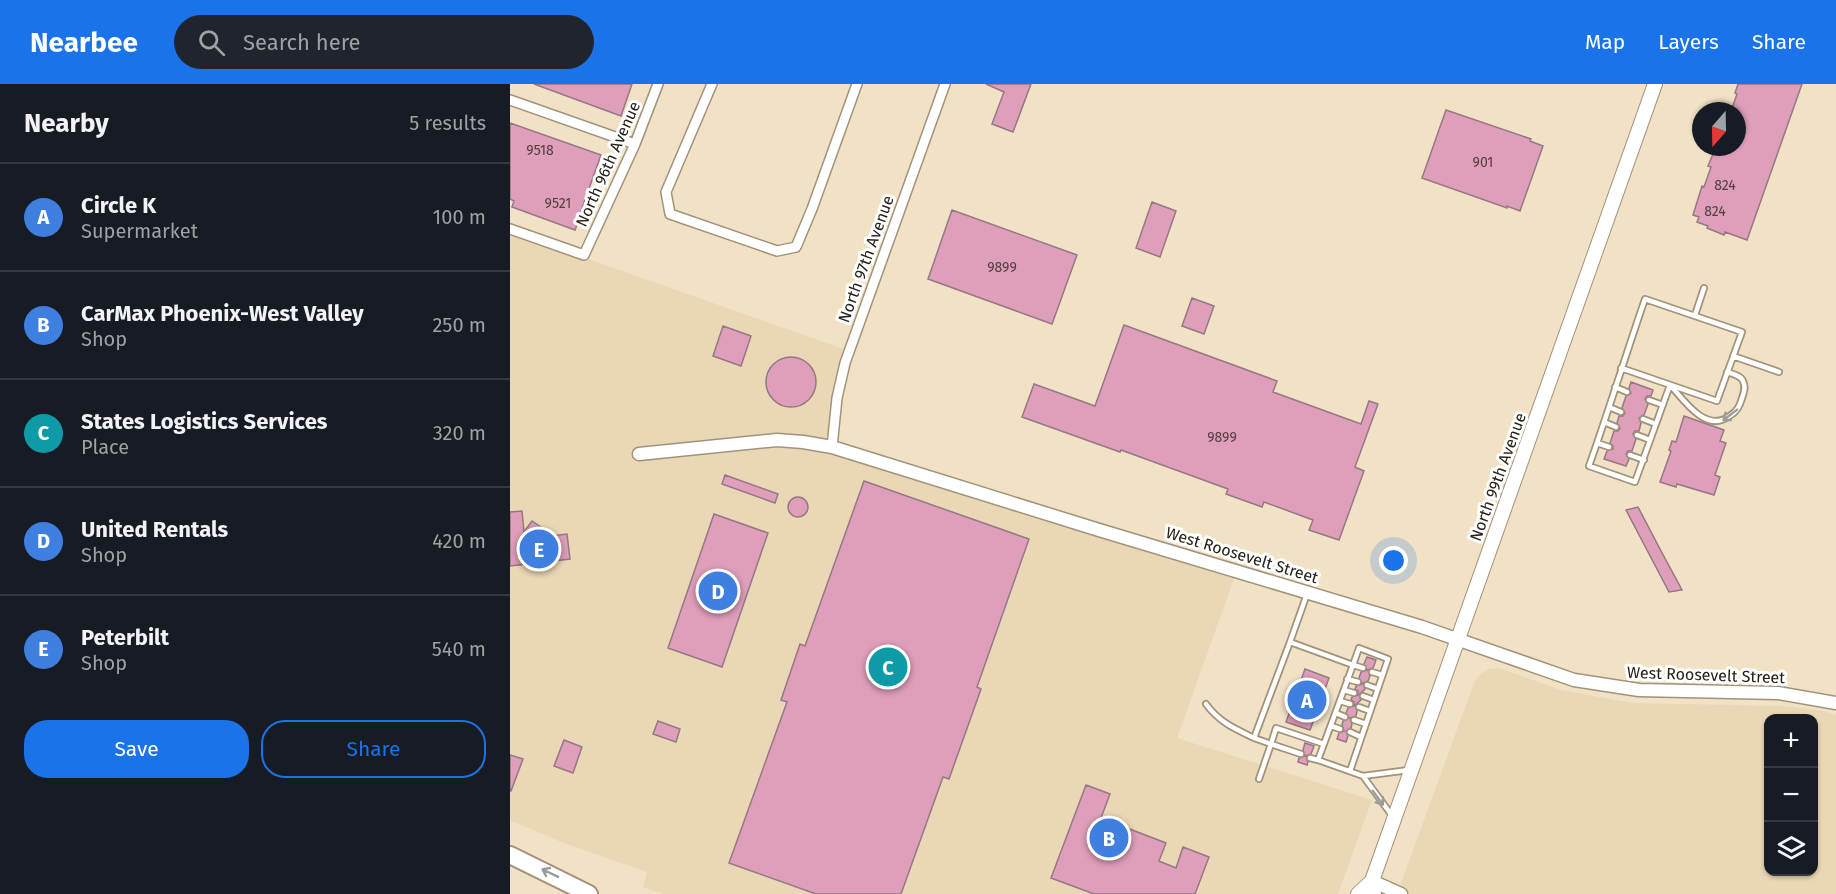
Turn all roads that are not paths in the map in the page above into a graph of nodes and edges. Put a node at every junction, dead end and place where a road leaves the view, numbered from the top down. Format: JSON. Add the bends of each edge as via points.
{"nodes":[{"id":1,"x":658,"y":84,"type":"edge"},
{"id":2,"x":712,"y":84,"type":"edge"},
{"id":3,"x":857,"y":84,"type":"edge"},
{"id":4,"x":945,"y":84,"type":"edge"},
{"id":5,"x":1654,"y":84,"type":"edge"},
{"id":6,"x":510,"y":100,"type":"edge"},
{"id":7,"x":635,"y":144,"type":"junction"},
{"id":8,"x":510,"y":229,"type":"edge"},
{"id":9,"x":1704,"y":288,"type":"dead end"},
{"id":10,"x":1695,"y":315,"type":"junction"},
{"id":11,"x":1733,"y":356,"type":"junction"},
{"id":12,"x":1621,"y":368,"type":"junction"},
{"id":13,"x":1727,"y":372,"type":"junction"},
{"id":14,"x":1779,"y":372,"type":"dead end"},
{"id":15,"x":1670,"y":385,"type":"junction"},
{"id":16,"x":1615,"y":387,"type":"junction"},
{"id":17,"x":1628,"y":392,"type":"dead end"},
{"id":18,"x":1649,"y":400,"type":"dead end"},
{"id":19,"x":1663,"y":405,"type":"junction"},
{"id":20,"x":1609,"y":407,"type":"junction"},
{"id":21,"x":1621,"y":412,"type":"dead end"},
{"id":22,"x":1643,"y":419,"type":"dead end"},
{"id":23,"x":1604,"y":422,"type":"junction"},
{"id":24,"x":1656,"y":424,"type":"junction"},
{"id":25,"x":1616,"y":427,"type":"dead end"},
{"id":26,"x":1637,"y":435,"type":"dead end"},
{"id":27,"x":1650,"y":440,"type":"junction"},
{"id":28,"x":1597,"y":443,"type":"junction"},
{"id":29,"x":832,"y":447,"type":"junction"},
{"id":30,"x":1609,"y":447,"type":"dead end"},
{"id":31,"x":639,"y":454,"type":"dead end"},
{"id":32,"x":1630,"y":455,"type":"dead end"},
{"id":33,"x":1644,"y":459,"type":"junction"},
{"id":34,"x":1308,"y":592,"type":"junction"},
{"id":35,"x":1458,"y":640,"type":"junction"},
{"id":36,"x":1290,"y":642,"type":"junction"},
{"id":37,"x":1353,"y":665,"type":"junction"},
{"id":38,"x":1363,"y":668,"type":"dead end"},
{"id":39,"x":1372,"y":672,"type":"dead end"},
{"id":40,"x":1382,"y":675,"type":"junction"},
{"id":41,"x":1347,"y":679,"type":"junction"},
{"id":42,"x":1358,"y":682,"type":"dead end"},
{"id":43,"x":1367,"y":685,"type":"dead end"},
{"id":44,"x":1378,"y":689,"type":"junction"},
{"id":45,"x":1344,"y":690,"type":"junction"},
{"id":46,"x":1354,"y":693,"type":"dead end"},
{"id":47,"x":1363,"y":696,"type":"dead end"},
{"id":48,"x":1374,"y":700,"type":"junction"},
{"id":49,"x":1340,"y":701,"type":"junction"},
{"id":50,"x":1206,"y":704,"type":"dead end"},
{"id":51,"x":1350,"y":704,"type":"dead end"},
{"id":52,"x":1836,"y":704,"type":"edge"},
{"id":53,"x":1359,"y":707,"type":"dead end"},
{"id":54,"x":1370,"y":711,"type":"junction"},
{"id":55,"x":1336,"y":713,"type":"junction"},
{"id":56,"x":1345,"y":717,"type":"dead end"},
{"id":57,"x":1354,"y":720,"type":"dead end"},
{"id":58,"x":1366,"y":724,"type":"junction"},
{"id":59,"x":1331,"y":726,"type":"junction"},
{"id":60,"x":1340,"y":729,"type":"dead end"},
{"id":61,"x":1350,"y":732,"type":"dead end"},
{"id":62,"x":1362,"y":737,"type":"junction"},
{"id":63,"x":1254,"y":738,"type":"junction"},
{"id":64,"x":1271,"y":744,"type":"junction"},
{"id":65,"x":1324,"y":744,"type":"junction"},
{"id":66,"x":1301,"y":754,"type":"dead end"},
{"id":67,"x":1310,"y":758,"type":"dead end"},
{"id":68,"x":1318,"y":760,"type":"junction"},
{"id":69,"x":1412,"y":770,"type":"junction"},
{"id":70,"x":1350,"y":771,"type":"junction"},
{"id":71,"x":1363,"y":776,"type":"junction"},
{"id":72,"x":1259,"y":778,"type":"dead end"},
{"id":73,"x":1394,"y":819,"type":"junction"},
{"id":74,"x":510,"y":855,"type":"edge"},
{"id":75,"x":1373,"y":888,"type":"edge"},
{"id":76,"x":590,"y":894,"type":"edge"},
{"id":77,"x":1358,"y":894,"type":"edge"},
{"id":78,"x":1401,"y":894,"type":"edge"}],
"edges":[{"from":1,"to":7,"type":"street","name":"North 96th Avenue"},
{"from":2,"to":3,"type":"street","via":[[666,192],[670,214],[777,251],[796,247]]},
{"from":4,"to":29,"type":"street","name":"North 97th Avenue","via":[[845,363]]},
{"from":5,"to":35,"type":"main road","name":"North 99th Avenue"},
{"from":6,"to":7,"type":"street"},
{"from":7,"to":8,"type":"street","name":"North 96th Avenue","via":[[584,255]]},
{"from":9,"to":10,"type":"lane"},
{"from":10,"to":11,"type":"lane","via":[[1742,332]]},
{"from":10,"to":12,"type":"lane","via":[[1645,298]]},
{"from":11,"to":13,"type":"lane"},
{"from":11,"to":14,"type":"lane"},
{"from":12,"to":15,"type":"lane"},
{"from":12,"to":16,"type":"lane"},
{"from":13,"to":15,"type":"lane","via":[[1717,401]]},
{"from":13,"to":15,"type":"lane","one_way":true,"via":[[1740,378],[1745,389],[1737,411],[1717,423],[1698,414]]},
{"from":15,"to":19,"type":"lane"},
{"from":16,"to":17,"type":"lane"},
{"from":16,"to":20,"type":"lane"},
{"from":18,"to":19,"type":"lane"},
{"from":19,"to":24,"type":"lane"},
{"from":20,"to":21,"type":"lane"},
{"from":20,"to":23,"type":"lane"},
{"from":22,"to":24,"type":"lane"},
{"from":23,"to":25,"type":"lane"},
{"from":23,"to":28,"type":"lane"},
{"from":24,"to":27,"type":"lane"},
{"from":26,"to":27,"type":"lane"},
{"from":27,"to":33,"type":"lane"},
{"from":28,"to":30,"type":"lane"},
{"from":28,"to":33,"type":"lane","via":[[1589,466],[1635,482]]},
{"from":29,"to":31,"type":"street","name":"West Roosevelt Street","via":[[777,440]]},
{"from":29,"to":34,"type":"street","name":"West Roosevelt Street"},
{"from":32,"to":33,"type":"lane"},
{"from":34,"to":35,"type":"street","name":"West Roosevelt Street"},
{"from":34,"to":36,"type":"lane"},
{"from":35,"to":52,"type":"street","name":"West Roosevelt Street","via":[[1600,686],[1778,693]]},
{"from":35,"to":69,"type":"main road","name":"North 99th Avenue"},
{"from":36,"to":37,"type":"lane"},
{"from":36,"to":63,"type":"lane"},
{"from":37,"to":38,"type":"lane"},
{"from":37,"to":40,"type":"lane","via":[[1359,648],[1388,659]]},
{"from":37,"to":41,"type":"lane"},
{"from":39,"to":40,"type":"lane"},
{"from":40,"to":44,"type":"lane"},
{"from":41,"to":42,"type":"lane"},
{"from":41,"to":45,"type":"lane"},
{"from":43,"to":44,"type":"lane"},
{"from":44,"to":48,"type":"lane"},
{"from":45,"to":46,"type":"lane"},
{"from":45,"to":49,"type":"lane"},
{"from":47,"to":48,"type":"lane"},
{"from":48,"to":54,"type":"lane"},
{"from":49,"to":51,"type":"lane"},
{"from":49,"to":55,"type":"lane"},
{"from":50,"to":63,"type":"lane","via":[[1225,724]]},
{"from":53,"to":54,"type":"lane"},
{"from":54,"to":58,"type":"lane"},
{"from":55,"to":56,"type":"lane"},
{"from":55,"to":59,"type":"lane"},
{"from":57,"to":58,"type":"lane"},
{"from":58,"to":62,"type":"lane"},
{"from":59,"to":60,"type":"lane"},
{"from":59,"to":65,"type":"lane"},
{"from":61,"to":62,"type":"lane"},
{"from":62,"to":70,"type":"lane"},
{"from":63,"to":64,"type":"lane"},
{"from":64,"to":65,"type":"lane","via":[[1276,728]]},
{"from":64,"to":66,"type":"lane"},
{"from":64,"to":72,"type":"lane"},
{"from":65,"to":68,"type":"lane"},
{"from":67,"to":68,"type":"lane"},
{"from":68,"to":70,"type":"lane"},
{"from":69,"to":71,"type":"lane"},
{"from":69,"to":73,"type":"main road","name":"North 99th Avenue"},
{"from":70,"to":71,"type":"lane"},
{"from":71,"to":73,"type":"lane","one_way":true},
{"from":73,"to":75,"type":"main road","name":"North 99th Avenue"},
{"from":76,"to":74,"type":"highway","one_way":true},
{"from":75,"to":77,"type":"main road","name":"North 99th Avenue"},
{"from":75,"to":78,"type":"street"}]}
